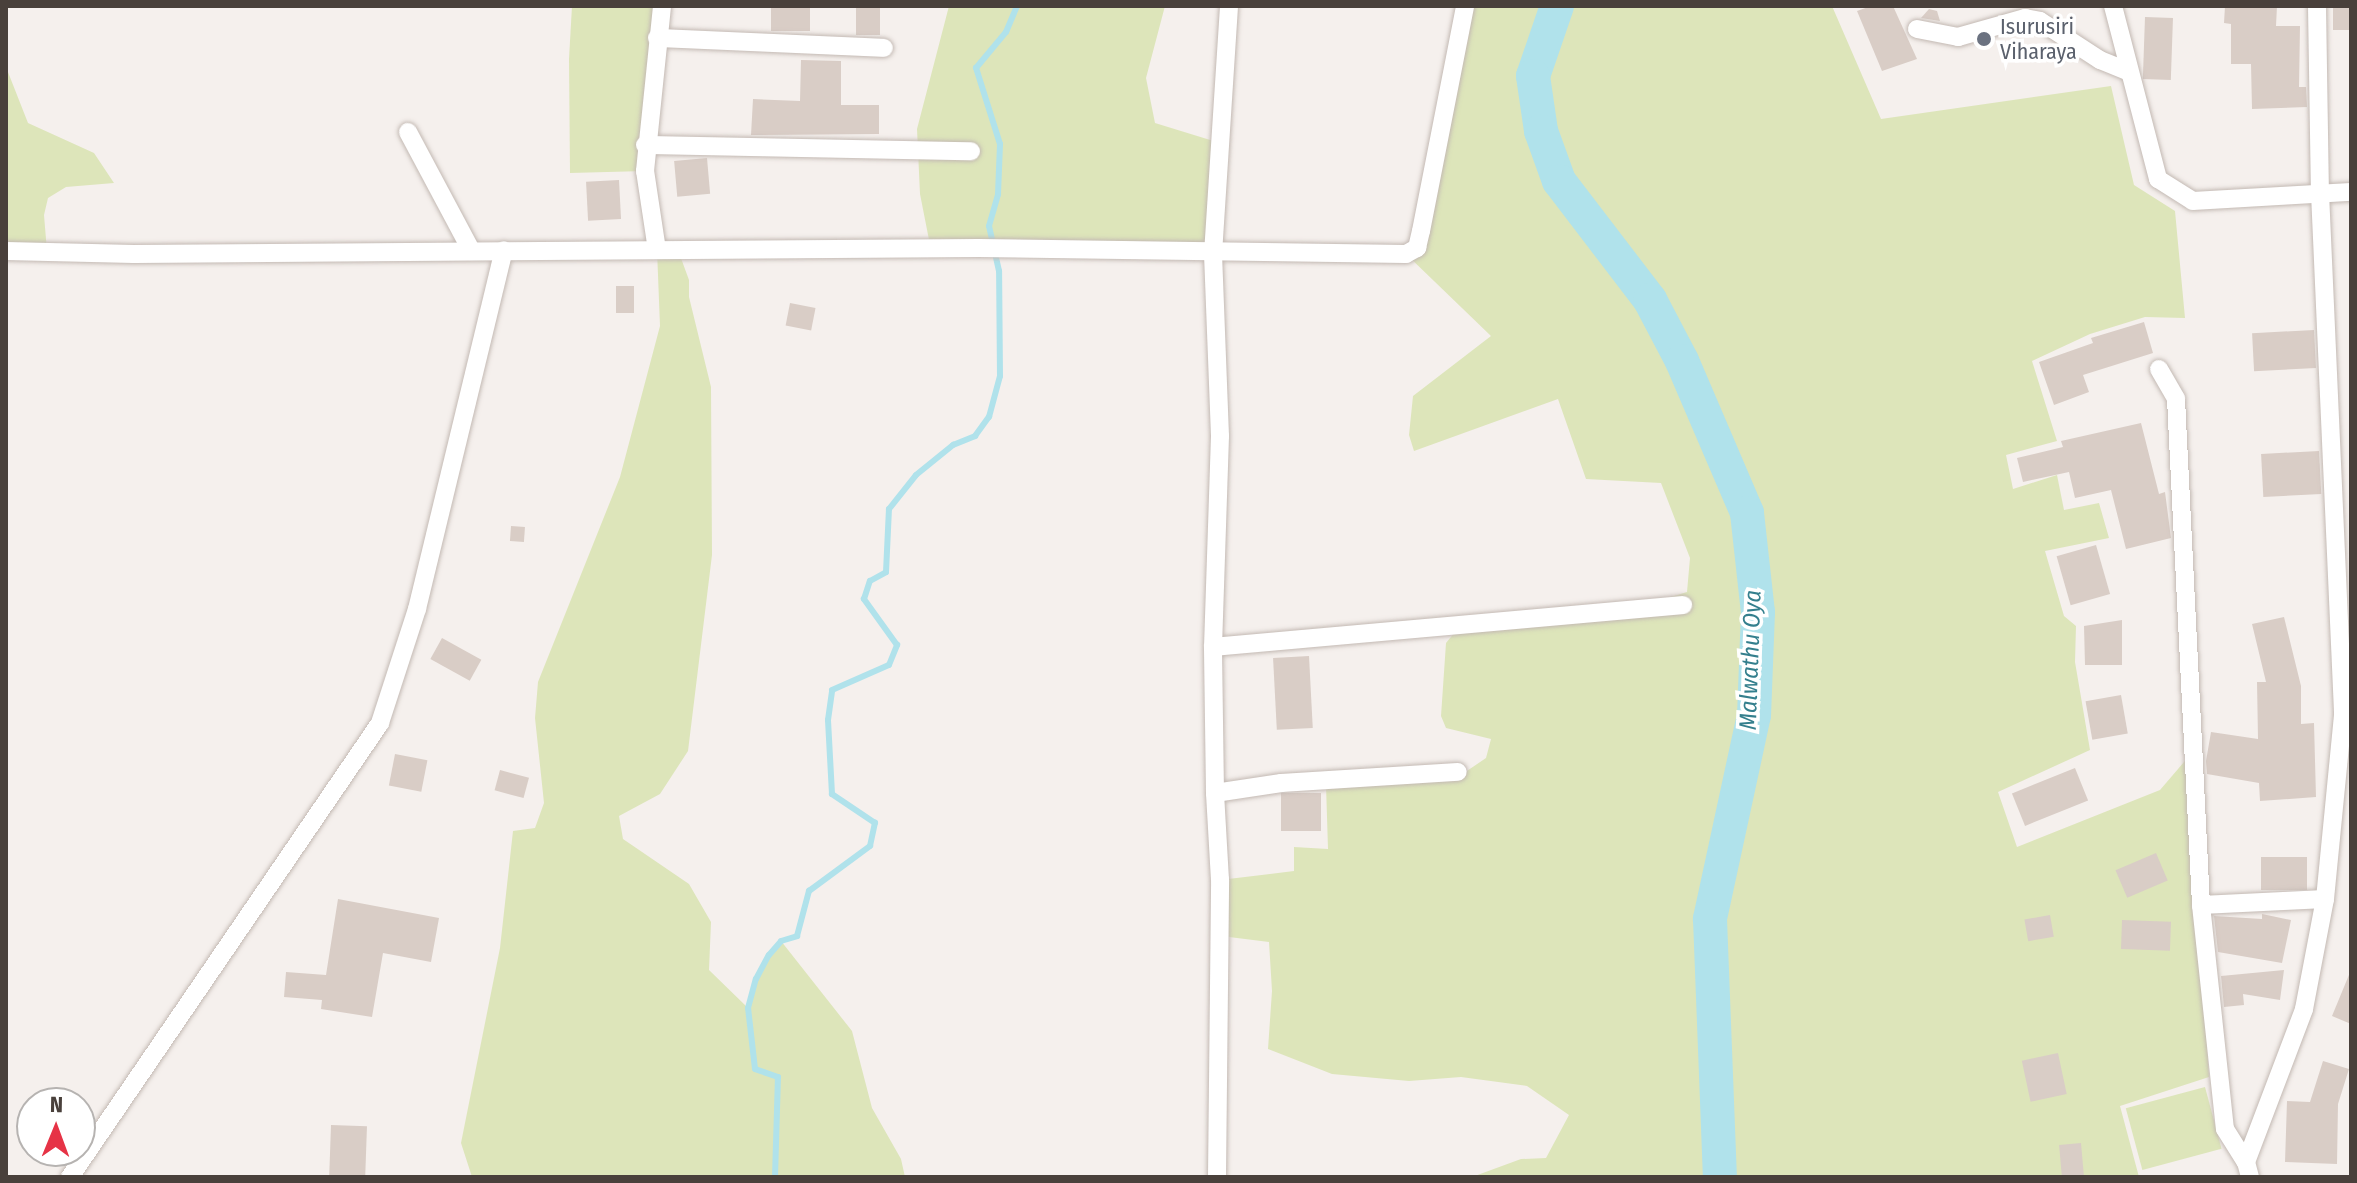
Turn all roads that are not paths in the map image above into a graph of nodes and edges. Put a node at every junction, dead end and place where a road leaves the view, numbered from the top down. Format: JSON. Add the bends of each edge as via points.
{"nodes":[{"id":1,"x":662,"y":6,"type":"edge"},
{"id":2,"x":1229,"y":6,"type":"edge"},
{"id":3,"x":1465,"y":6,"type":"edge"},
{"id":4,"x":2113,"y":6,"type":"edge"},
{"id":5,"x":2317,"y":6,"type":"edge"},
{"id":6,"x":1917,"y":29,"type":"dead end"},
{"id":7,"x":657,"y":38,"type":"junction"},
{"id":8,"x":884,"y":48,"type":"dead end"},
{"id":9,"x":2129,"y":72,"type":"junction"},
{"id":10,"x":408,"y":132,"type":"dead end"},
{"id":11,"x":645,"y":145,"type":"junction"},
{"id":12,"x":971,"y":151,"type":"dead end"},
{"id":13,"x":2351,"y":192,"type":"edge"},
{"id":14,"x":2320,"y":193,"type":"junction"},
{"id":15,"x":471,"y":250,"type":"junction"},
{"id":16,"x":504,"y":250,"type":"junction"},
{"id":17,"x":657,"y":250,"type":"junction"},
{"id":18,"x":6,"y":251,"type":"edge"},
{"id":19,"x":1213,"y":254,"type":"junction"},
{"id":20,"x":2159,"y":369,"type":"dead end"},
{"id":21,"x":2342,"y":441,"type":"edge"},
{"id":22,"x":2345,"y":587,"type":"edge"},
{"id":23,"x":1683,"y":605,"type":"dead end"},
{"id":24,"x":1213,"y":647,"type":"junction"},
{"id":25,"x":2347,"y":720,"type":"edge"},
{"id":26,"x":1458,"y":772,"type":"dead end"},
{"id":27,"x":1215,"y":793,"type":"junction"},
{"id":28,"x":2325,"y":899,"type":"junction"},
{"id":29,"x":2201,"y":905,"type":"junction"},
{"id":30,"x":2248,"y":1170,"type":"edge"},
{"id":31,"x":70,"y":1177,"type":"edge"},
{"id":32,"x":1217,"y":1177,"type":"edge"}],
"edges":[{"from":1,"to":7,"type":"street"},
{"from":2,"to":19,"type":"street"},
{"from":3,"to":19,"type":"street","via":[[1417,248],[1406,254]]},
{"from":4,"to":9,"type":"street"},
{"from":5,"to":14,"type":"street"},
{"from":6,"to":9,"type":"street","via":[[1958,37],[2025,18],[2040,21],[2100,60]]},
{"from":7,"to":8,"type":"street"},
{"from":7,"to":11,"type":"street"},
{"from":9,"to":14,"type":"street","via":[[2158,179],[2193,201]]},
{"from":10,"to":15,"type":"street"},
{"from":11,"to":12,"type":"street"},
{"from":11,"to":17,"type":"street"},
{"from":13,"to":14,"type":"street"},
{"from":14,"to":21,"type":"street"},
{"from":15,"to":16,"type":"street"},
{"from":15,"to":18,"type":"street"},
{"from":16,"to":17,"type":"street"},
{"from":16,"to":31,"type":"street","via":[[417,609],[380,723]]},
{"from":17,"to":19,"type":"street","via":[[979,248]]},
{"from":19,"to":24,"type":"street","via":[[1220,436]]},
{"from":20,"to":29,"type":"street","via":[[2176,399]]},
{"from":21,"to":22,"type":"street"},
{"from":22,"to":25,"type":"street"},
{"from":23,"to":24,"type":"street"},
{"from":24,"to":27,"type":"street"},
{"from":25,"to":28,"type":"street"},
{"from":26,"to":27,"type":"street","via":[[1281,783]]},
{"from":27,"to":32,"type":"street","via":[[1221,936]]},
{"from":28,"to":29,"type":"street"},
{"from":28,"to":30,"type":"street","via":[[2304,1009]]},
{"from":29,"to":30,"type":"street","via":[[2225,1129]]}]}
